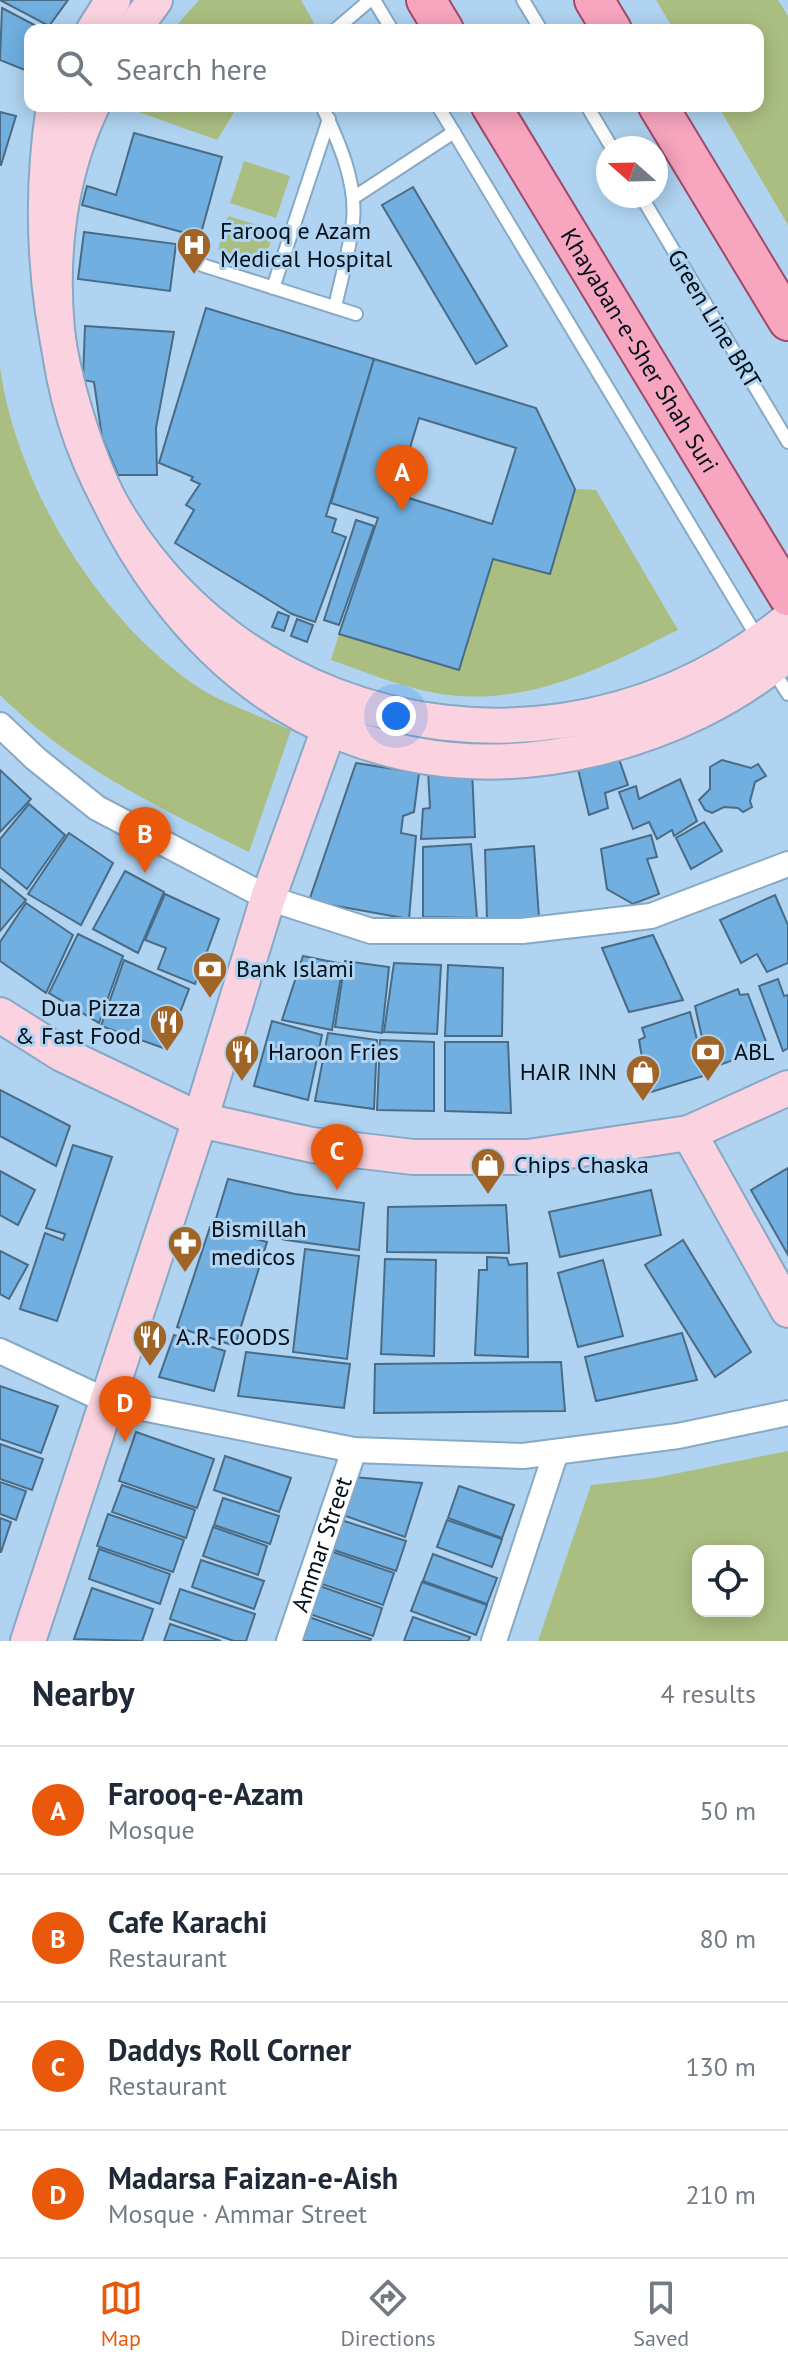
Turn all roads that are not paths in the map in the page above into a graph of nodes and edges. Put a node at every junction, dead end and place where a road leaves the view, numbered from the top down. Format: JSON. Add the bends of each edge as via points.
{"nodes":[{"id":1,"x":113,"y":0,"type":"edge"},
{"id":2,"x":155,"y":0,"type":"edge"},
{"id":3,"x":372,"y":0,"type":"edge"},
{"id":4,"x":426,"y":0,"type":"edge"},
{"id":5,"x":523,"y":0,"type":"edge"},
{"id":6,"x":594,"y":0,"type":"edge"},
{"id":7,"x":98,"y":24,"type":"edge"},
{"id":8,"x":137,"y":24,"type":"edge"},
{"id":9,"x":342,"y":24,"type":"edge"},
{"id":10,"x":388,"y":24,"type":"edge"},
{"id":11,"x":440,"y":24,"type":"edge"},
{"id":12,"x":537,"y":24,"type":"edge"},
{"id":13,"x":608,"y":24,"type":"edge"},
{"id":14,"x":51,"y":112,"type":"edge"},
{"id":15,"x":89,"y":112,"type":"edge"},
{"id":16,"x":325,"y":112,"type":"edge"},
{"id":17,"x":442,"y":112,"type":"edge"},
{"id":18,"x":495,"y":112,"type":"edge"},
{"id":19,"x":591,"y":112,"type":"edge"},
{"id":20,"x":662,"y":112,"type":"edge"},
{"id":21,"x":329,"y":119,"type":"junction"},
{"id":22,"x":454,"y":132,"type":"junction"},
{"id":23,"x":605,"y":136,"type":"edge"},
{"id":24,"x":353,"y":198,"type":"junction"},
{"id":25,"x":648,"y":208,"type":"edge"},
{"id":26,"x":16,"y":209,"type":"junction"},
{"id":27,"x":59,"y":216,"type":"junction"},
{"id":28,"x":18,"y":265,"type":"dead end"},
{"id":29,"x":202,"y":265,"type":"dead end"},
{"id":30,"x":273,"y":288,"type":"junction"},
{"id":31,"x":335,"y":307,"type":"junction"},
{"id":32,"x":356,"y":314,"type":"dead end"},
{"id":33,"x":788,"y":321,"type":"edge"},
{"id":34,"x":788,"y":442,"type":"edge"},
{"id":35,"x":788,"y":596,"type":"edge"},
{"id":36,"x":137,"y":605,"type":"dead end"},
{"id":37,"x":788,"y":620,"type":"edge"},
{"id":38,"x":777,"y":664,"type":"edge"},
{"id":39,"x":340,"y":699,"type":"junction"},
{"id":40,"x":0,"y":725,"type":"edge"},
{"id":41,"x":327,"y":735,"type":"junction"},
{"id":42,"x":788,"y":864,"type":"edge"},
{"id":43,"x":268,"y":898,"type":"junction"},
{"id":44,"x":0,"y":1015,"type":"edge"},
{"id":45,"x":788,"y":1088,"type":"edge"},
{"id":46,"x":200,"y":1120,"type":"junction"},
{"id":47,"x":689,"y":1133,"type":"junction"},
{"id":48,"x":788,"y":1310,"type":"edge"},
{"id":49,"x":0,"y":1351,"type":"edge"},
{"id":50,"x":107,"y":1401,"type":"junction"},
{"id":51,"x":788,"y":1413,"type":"edge"},
{"id":52,"x":354,"y":1450,"type":"junction"},
{"id":53,"x":556,"y":1452,"type":"junction"},
{"id":54,"x":28,"y":1641,"type":"edge"},
{"id":55,"x":289,"y":1641,"type":"edge"},
{"id":56,"x":494,"y":1641,"type":"edge"}],
"edges":[{"from":1,"to":7,"type":"street"},
{"from":2,"to":8,"type":"street"},
{"from":3,"to":9,"type":"lane"},
{"from":3,"to":10,"type":"lane"},
{"from":4,"to":11,"type":"main road"},
{"from":5,"to":12,"type":"lane"},
{"from":6,"to":13,"type":"main road"},
{"from":14,"to":26,"type":"street"},
{"from":15,"to":27,"type":"street","via":[[79,132]]},
{"from":16,"to":21,"type":"lane"},
{"from":17,"to":22,"type":"lane"},
{"from":18,"to":35,"type":"main road","name":"Khayaban-e-Sher Shah Suri"},
{"from":19,"to":23,"type":"lane"},
{"from":20,"to":33,"type":"main road"},
{"from":21,"to":24,"type":"lane"},
{"from":21,"to":30,"type":"lane"},
{"from":22,"to":24,"type":"lane"},
{"from":22,"to":38,"type":"lane"},
{"from":24,"to":31,"type":"lane"},
{"from":25,"to":34,"type":"lane","name":"Green Line BRT"},
{"from":26,"to":27,"type":"street"},
{"from":26,"to":28,"type":"street"},
{"from":27,"to":39,"type":"street","via":[[53,292],[61,367],[82,440],[114,508],[158,570],[211,623],[272,667]]},
{"from":29,"to":30,"type":"lane"},
{"from":30,"to":31,"type":"lane"},
{"from":31,"to":32,"type":"lane"},
{"from":36,"to":41,"type":"street","via":[[185,654],[252,701]]},
{"from":37,"to":38,"type":"street"},
{"from":38,"to":39,"type":"street","via":[[697,681],[629,708],[557,724],[484,728],[411,720]]},
{"from":38,"to":41,"type":"street","via":[[691,715],[633,739],[557,758],[480,763],[402,755]]},
{"from":39,"to":41,"type":"street"},
{"from":40,"to":43,"type":"street","via":[[97,808]]},
{"from":41,"to":43,"type":"street"},
{"from":42,"to":43,"type":"street","via":[[651,916],[522,931],[371,931]]},
{"from":43,"to":46,"type":"street"},
{"from":44,"to":46,"type":"street","via":[[62,1054]]},
{"from":45,"to":47,"type":"street"},
{"from":46,"to":47,"type":"street","via":[[312,1145],[413,1157],[528,1157]]},
{"from":46,"to":50,"type":"street"},
{"from":47,"to":48,"type":"street"},
{"from":49,"to":50,"type":"street"},
{"from":50,"to":52,"type":"street"},
{"from":50,"to":54,"type":"street"},
{"from":51,"to":53,"type":"street","via":[[678,1436]]},
{"from":52,"to":53,"type":"street","via":[[523,1456]]},
{"from":52,"to":55,"type":"street","name":"Ammar Street"},
{"from":53,"to":56,"type":"street"}]}
